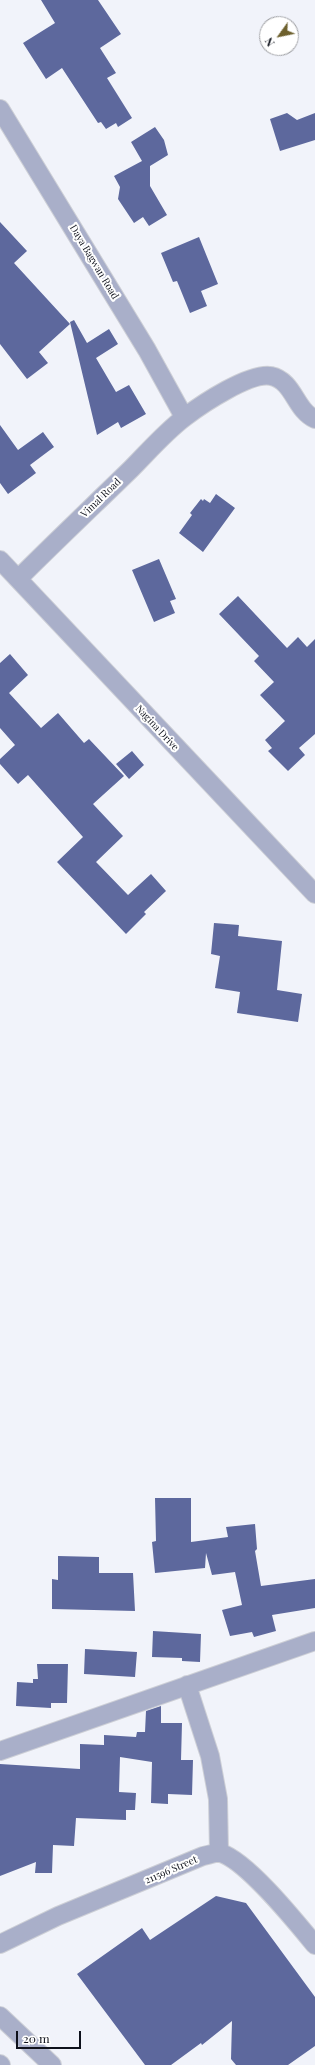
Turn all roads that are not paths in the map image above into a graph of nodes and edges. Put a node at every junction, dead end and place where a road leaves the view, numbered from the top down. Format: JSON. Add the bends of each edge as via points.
{"nodes":[{"id":1,"x":0,"y":109,"type":"edge"},
{"id":2,"x":184,"y":417,"type":"junction"},
{"id":3,"x":315,"y":419,"type":"edge"},
{"id":4,"x":0,"y":560,"type":"edge"},
{"id":5,"x":18,"y":579,"type":"junction"},
{"id":6,"x":315,"y":894,"type":"edge"},
{"id":7,"x":315,"y":1641,"type":"edge"},
{"id":8,"x":187,"y":1685,"type":"junction"},
{"id":9,"x":0,"y":1751,"type":"edge"},
{"id":10,"x":220,"y":1853,"type":"junction"},
{"id":11,"x":0,"y":1944,"type":"edge"},
{"id":12,"x":315,"y":1945,"type":"edge"},
{"id":13,"x":0,"y":2016,"type":"edge"},
{"id":14,"x":52,"y":2065,"type":"edge"}],
"edges":[{"from":1,"to":2,"type":"street","name":"Daya Bagwan Road","via":[[147,350]]},
{"from":2,"to":3,"type":"street","name":"Vimal Road","via":[[247,379],[270,376],[287,385],[303,410]]},
{"from":2,"to":5,"type":"street","name":"Vimal Road"},
{"from":4,"to":5,"type":"street","name":"Nagina Drive"},
{"from":5,"to":6,"type":"street","name":"Nagina Drive"},
{"from":7,"to":8,"type":"street"},
{"from":8,"to":9,"type":"street"},
{"from":8,"to":10,"type":"street","via":[[210,1756],[218,1799]]},
{"from":10,"to":11,"type":"street","name":"211596 Street","via":[[204,1856],[58,1916]]},
{"from":10,"to":12,"type":"street","via":[[247,1871]]},
{"from":13,"to":14,"type":"street"}]}
